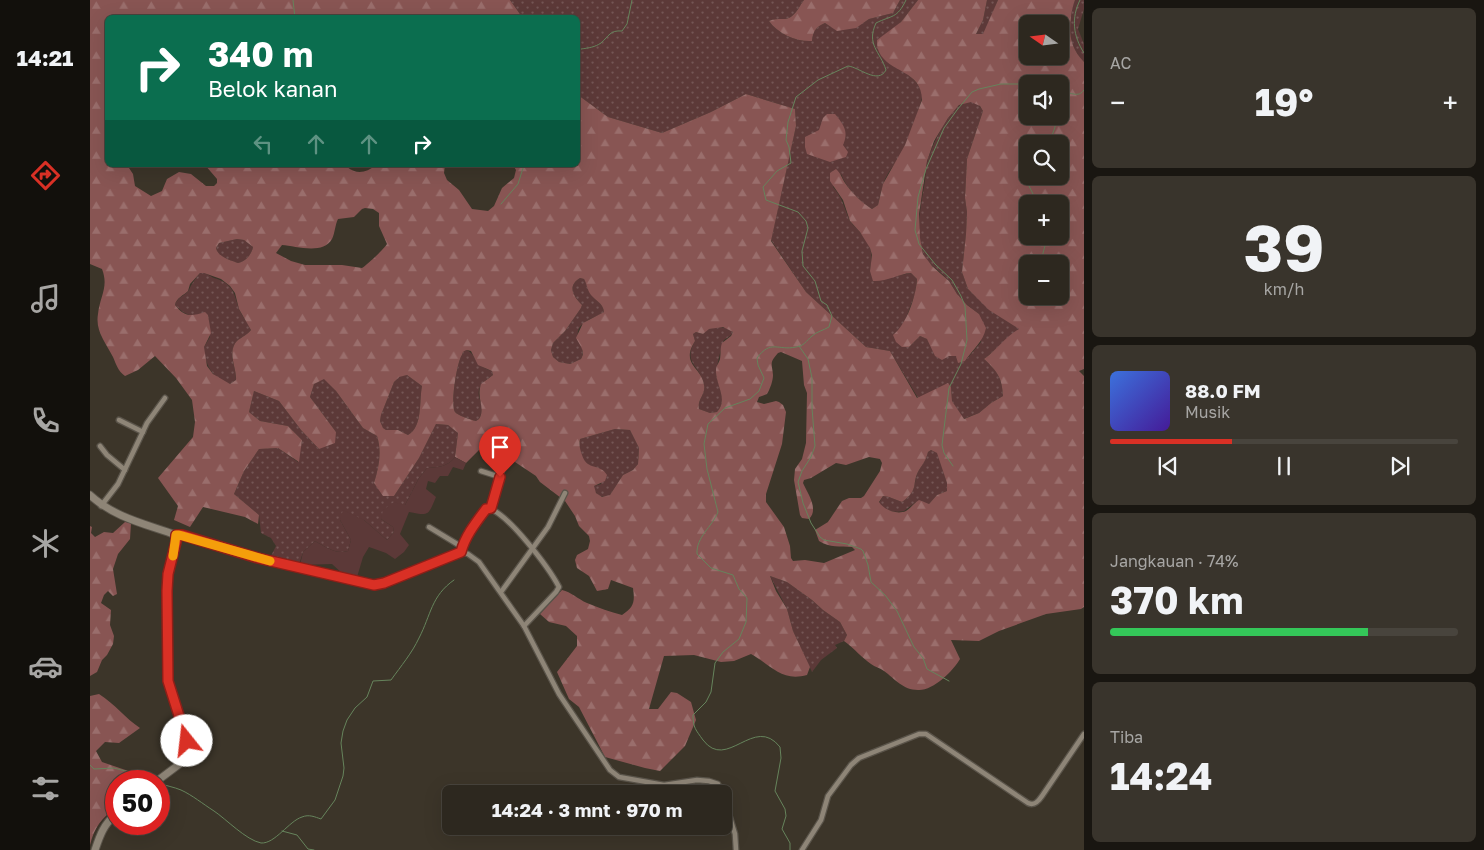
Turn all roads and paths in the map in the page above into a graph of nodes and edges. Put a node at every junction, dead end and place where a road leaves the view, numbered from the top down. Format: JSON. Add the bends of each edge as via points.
{"nodes":[{"id":1,"x":164,"y":398,"type":"dead end"},
{"id":2,"x":119,"y":420,"type":"dead end"},
{"id":3,"x":143,"y":432,"type":"junction"},
{"id":4,"x":100,"y":446,"type":"dead end"},
{"id":5,"x":507,"y":453,"type":"dead end"},
{"id":6,"x":125,"y":470,"type":"junction"},
{"id":7,"x":481,"y":471,"type":"dead end"},
{"id":8,"x":500,"y":477,"type":"junction"},
{"id":9,"x":565,"y":493,"type":"dead end"},
{"id":10,"x":90,"y":495,"type":"edge"},
{"id":11,"x":102,"y":506,"type":"junction"},
{"id":12,"x":491,"y":508,"type":"junction"},
{"id":13,"x":430,"y":527,"type":"dead end"},
{"id":14,"x":176,"y":535,"type":"junction"},
{"id":15,"x":532,"y":548,"type":"junction"},
{"id":16,"x":461,"y":549,"type":"junction"},
{"id":17,"x":501,"y":592,"type":"junction"},
{"id":18,"x":524,"y":626,"type":"junction"},
{"id":19,"x":1084,"y":734,"type":"edge"},
{"id":20,"x":170,"y":772,"type":"edge"},
{"id":21,"x":669,"y":785,"type":"edge"},
{"id":22,"x":669,"y":785,"type":"edge"},
{"id":23,"x":718,"y":785,"type":"edge"},
{"id":24,"x":732,"y":822,"type":"edge"},
{"id":25,"x":105,"y":825,"type":"edge"},
{"id":26,"x":95,"y":850,"type":"edge"},
{"id":27,"x":736,"y":850,"type":"edge"},
{"id":28,"x":802,"y":850,"type":"edge"}],
"edges":[{"from":1,"to":3,"type":"street"},
{"from":2,"to":3,"type":"street"},
{"from":3,"to":6,"type":"street"},
{"from":4,"to":6,"type":"street"},
{"from":5,"to":8,"type":"street"},
{"from":6,"to":11,"type":"street"},
{"from":7,"to":8,"type":"street"},
{"from":8,"to":12,"type":"street"},
{"from":9,"to":15,"type":"street","via":[[556,513]]},
{"from":10,"to":11,"type":"main road"},
{"from":11,"to":14,"type":"main road","via":[[123,517]]},
{"from":12,"to":15,"type":"street"},
{"from":12,"to":16,"type":"street","via":[[486,509]]},
{"from":13,"to":16,"type":"street"},
{"from":14,"to":16,"type":"street","via":[[374,585]]},
{"from":14,"to":20,"type":"main road","via":[[167,591],[168,681],[187,747],[181,763]]},
{"from":15,"to":17,"type":"street"},
{"from":15,"to":18,"type":"street","via":[[559,587]]},
{"from":16,"to":17,"type":"street","via":[[479,562]]},
{"from":17,"to":18,"type":"street"},
{"from":18,"to":21,"type":"street","via":[[559,694],[610,770],[616,776]]},
{"from":19,"to":28,"type":"street","via":[[1038,802],[1032,804],[926,734],[859,758],[828,796],[821,820]]},
{"from":22,"to":23,"type":"street","via":[[690,780]]},
{"from":24,"to":27,"type":"street"},
{"from":25,"to":26,"type":"main road"}]}
